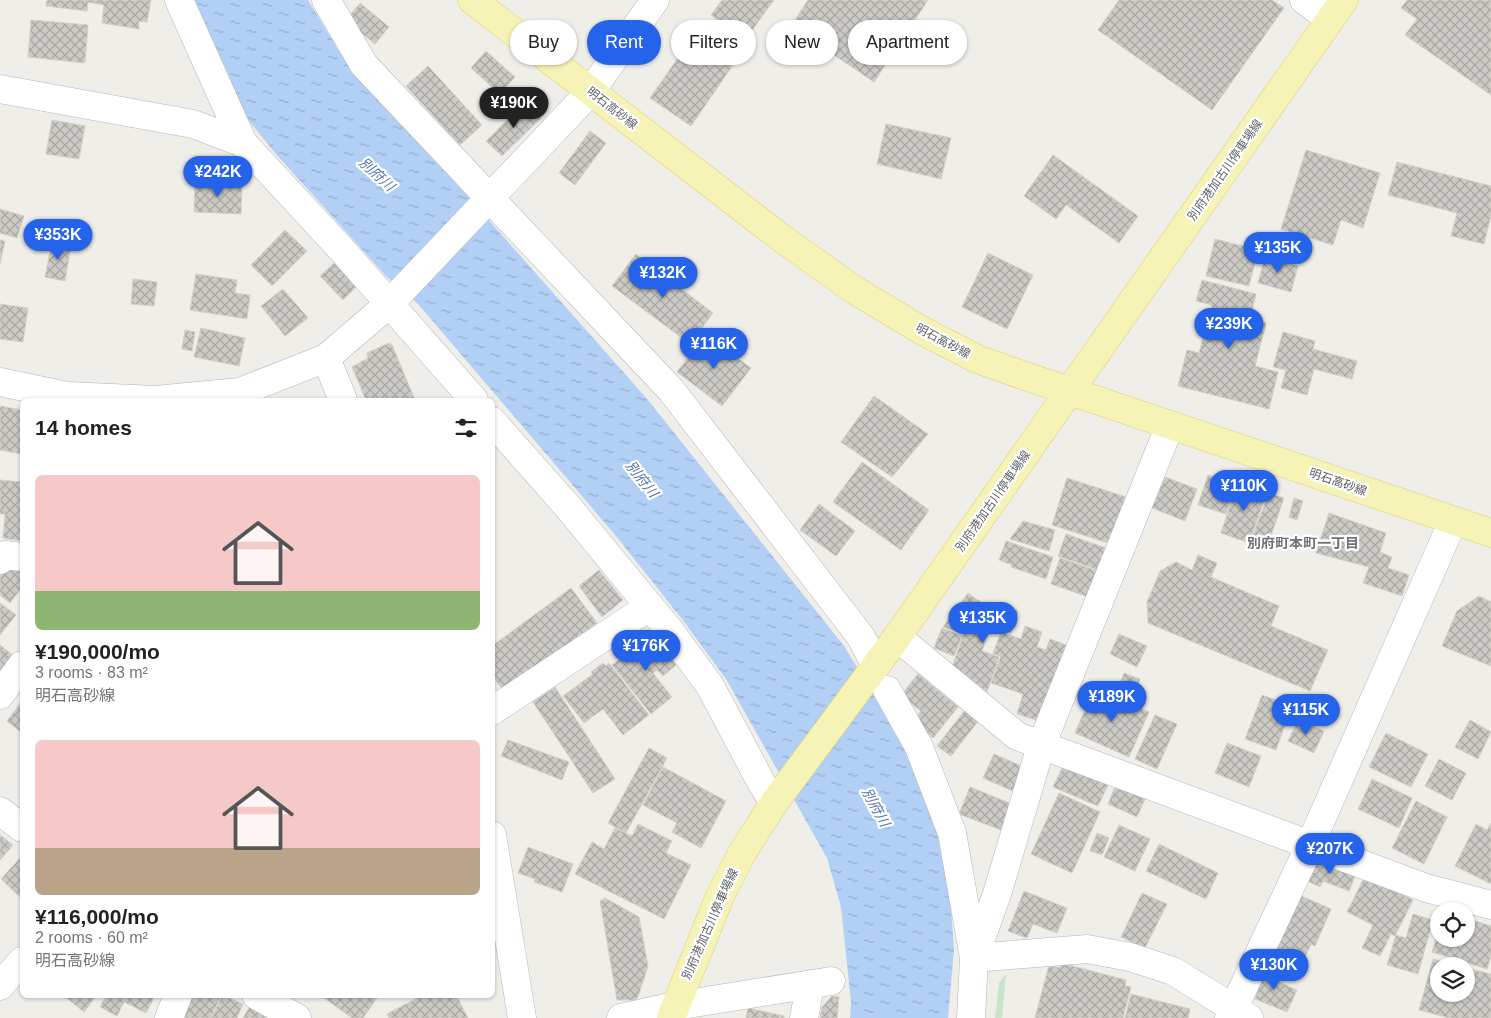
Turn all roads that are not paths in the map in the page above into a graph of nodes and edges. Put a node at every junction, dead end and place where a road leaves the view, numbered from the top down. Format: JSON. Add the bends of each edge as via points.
{"nodes":[{"id":1,"x":179,"y":0,"type":"edge"},
{"id":2,"x":326,"y":0,"type":"edge"},
{"id":3,"x":472,"y":0,"type":"edge"},
{"id":4,"x":655,"y":0,"type":"edge"},
{"id":5,"x":1304,"y":0,"type":"edge"},
{"id":6,"x":1337,"y":9,"type":"edge"},
{"id":7,"x":0,"y":89,"type":"edge"},
{"id":8,"x":591,"y":91,"type":"junction"},
{"id":9,"x":243,"y":142,"type":"junction"},
{"id":10,"x":489,"y":197,"type":"junction"},
{"id":11,"x":390,"y":303,"type":"junction"},
{"id":12,"x":326,"y":358,"type":"junction"},
{"id":13,"x":0,"y":382,"type":"edge"},
{"id":14,"x":1070,"y":392,"type":"junction"},
{"id":15,"x":240,"y":396,"type":"edge"},
{"id":16,"x":67,"y":398,"type":"edge"},
{"id":17,"x":198,"y":398,"type":"edge"},
{"id":18,"x":342,"y":398,"type":"edge"},
{"id":19,"x":472,"y":398,"type":"edge"},
{"id":20,"x":495,"y":424,"type":"edge"},
{"id":21,"x":1170,"y":426,"type":"junction"},
{"id":22,"x":1453,"y":521,"type":"junction"},
{"id":23,"x":1491,"y":533,"type":"edge"},
{"id":24,"x":20,"y":557,"type":"edge"},
{"id":25,"x":0,"y":560,"type":"edge"},
{"id":26,"x":650,"y":606,"type":"junction"},
{"id":27,"x":897,"y":637,"type":"junction"},
{"id":28,"x":876,"y":666,"type":"junction"},
{"id":29,"x":20,"y":668,"type":"edge"},
{"id":30,"x":887,"y":690,"type":"dead end"},
{"id":31,"x":0,"y":695,"type":"edge"},
{"id":32,"x":495,"y":709,"type":"edge"},
{"id":33,"x":1041,"y":746,"type":"junction"},
{"id":34,"x":774,"y":802,"type":"junction"},
{"id":35,"x":0,"y":811,"type":"edge"},
{"id":36,"x":20,"y":826,"type":"edge"},
{"id":37,"x":1310,"y":845,"type":"junction"},
{"id":38,"x":495,"y":853,"type":"edge"},
{"id":39,"x":1491,"y":905,"type":"edge"},
{"id":40,"x":974,"y":958,"type":"junction"},
{"id":41,"x":20,"y":963,"type":"edge"},
{"id":42,"x":0,"y":986,"type":"edge"},
{"id":43,"x":177,"y":998,"type":"edge"},
{"id":44,"x":261,"y":998,"type":"edge"},
{"id":45,"x":673,"y":1012,"type":"edge"},
{"id":46,"x":1237,"y":1015,"type":"edge"},
{"id":47,"x":169,"y":1018,"type":"edge"},
{"id":48,"x":297,"y":1018,"type":"edge"},
{"id":49,"x":522,"y":1018,"type":"edge"},
{"id":50,"x":621,"y":1018,"type":"edge"},
{"id":51,"x":804,"y":1018,"type":"edge"},
{"id":52,"x":971,"y":1018,"type":"edge"}],
"edges":[{"from":1,"to":9,"type":"street"},
{"from":2,"to":10,"type":"street","via":[[364,65]]},
{"from":3,"to":8,"type":"main road","name":"明石高砂線"},
{"from":4,"to":8,"type":"street"},
{"from":5,"to":6,"type":"street"},
{"from":6,"to":14,"type":"main road","name":"別府港加古川停車場線"},
{"from":7,"to":9,"type":"street","via":[[193,124]]},
{"from":8,"to":10,"type":"street"},
{"from":8,"to":14,"type":"main road","name":"明石高砂線","via":[[784,240],[856,291],[977,359]]},
{"from":9,"to":11,"type":"street"},
{"from":10,"to":11,"type":"street"},
{"from":10,"to":28,"type":"street","via":[[671,390],[861,637]]},
{"from":11,"to":12,"type":"street"},
{"from":11,"to":19,"type":"street"},
{"from":12,"to":15,"type":"street"},
{"from":12,"to":18,"type":"street"},
{"from":13,"to":16,"type":"street"},
{"from":14,"to":21,"type":"main road","name":"明石高砂線"},
{"from":14,"to":27,"type":"main road","name":"別府港加古川停車場線"},
{"from":15,"to":17,"type":"street"},
{"from":20,"to":26,"type":"street"},
{"from":21,"to":22,"type":"main road","name":"明石高砂線"},
{"from":21,"to":33,"type":"street"},
{"from":22,"to":23,"type":"main road","name":"明石高砂線"},
{"from":22,"to":37,"type":"street"},
{"from":24,"to":25,"type":"street","via":[[5,555]]},
{"from":26,"to":32,"type":"street"},
{"from":26,"to":34,"type":"street","via":[[710,686],[760,782]]},
{"from":27,"to":28,"type":"main road","name":"別府港加古川停車場線"},
{"from":27,"to":33,"type":"street","via":[[1017,736]]},
{"from":28,"to":34,"type":"main road","name":"別府港加古川停車場線"},
{"from":29,"to":31,"type":"street"},
{"from":30,"to":40,"type":"street","via":[[919,747],[952,833]]},
{"from":33,"to":37,"type":"street"},
{"from":33,"to":40,"type":"street","via":[[997,894]]},
{"from":34,"to":45,"type":"main road","name":"別府港加古川停車場線","via":[[720,896]]},
{"from":35,"to":36,"type":"street"},
{"from":37,"to":39,"type":"street","via":[[1426,888]]},
{"from":37,"to":46,"type":"street"},
{"from":38,"to":49,"type":"street"},
{"from":40,"to":46,"type":"street","via":[[1087,949],[1130,957],[1173,971]]},
{"from":40,"to":52,"type":"street"},
{"from":41,"to":42,"type":"street"},
{"from":43,"to":47,"type":"street"},
{"from":44,"to":48,"type":"street"},
{"from":45,"to":50,"type":"street"},
{"from":45,"to":51,"type":"street","via":[[820,983]]}]}
